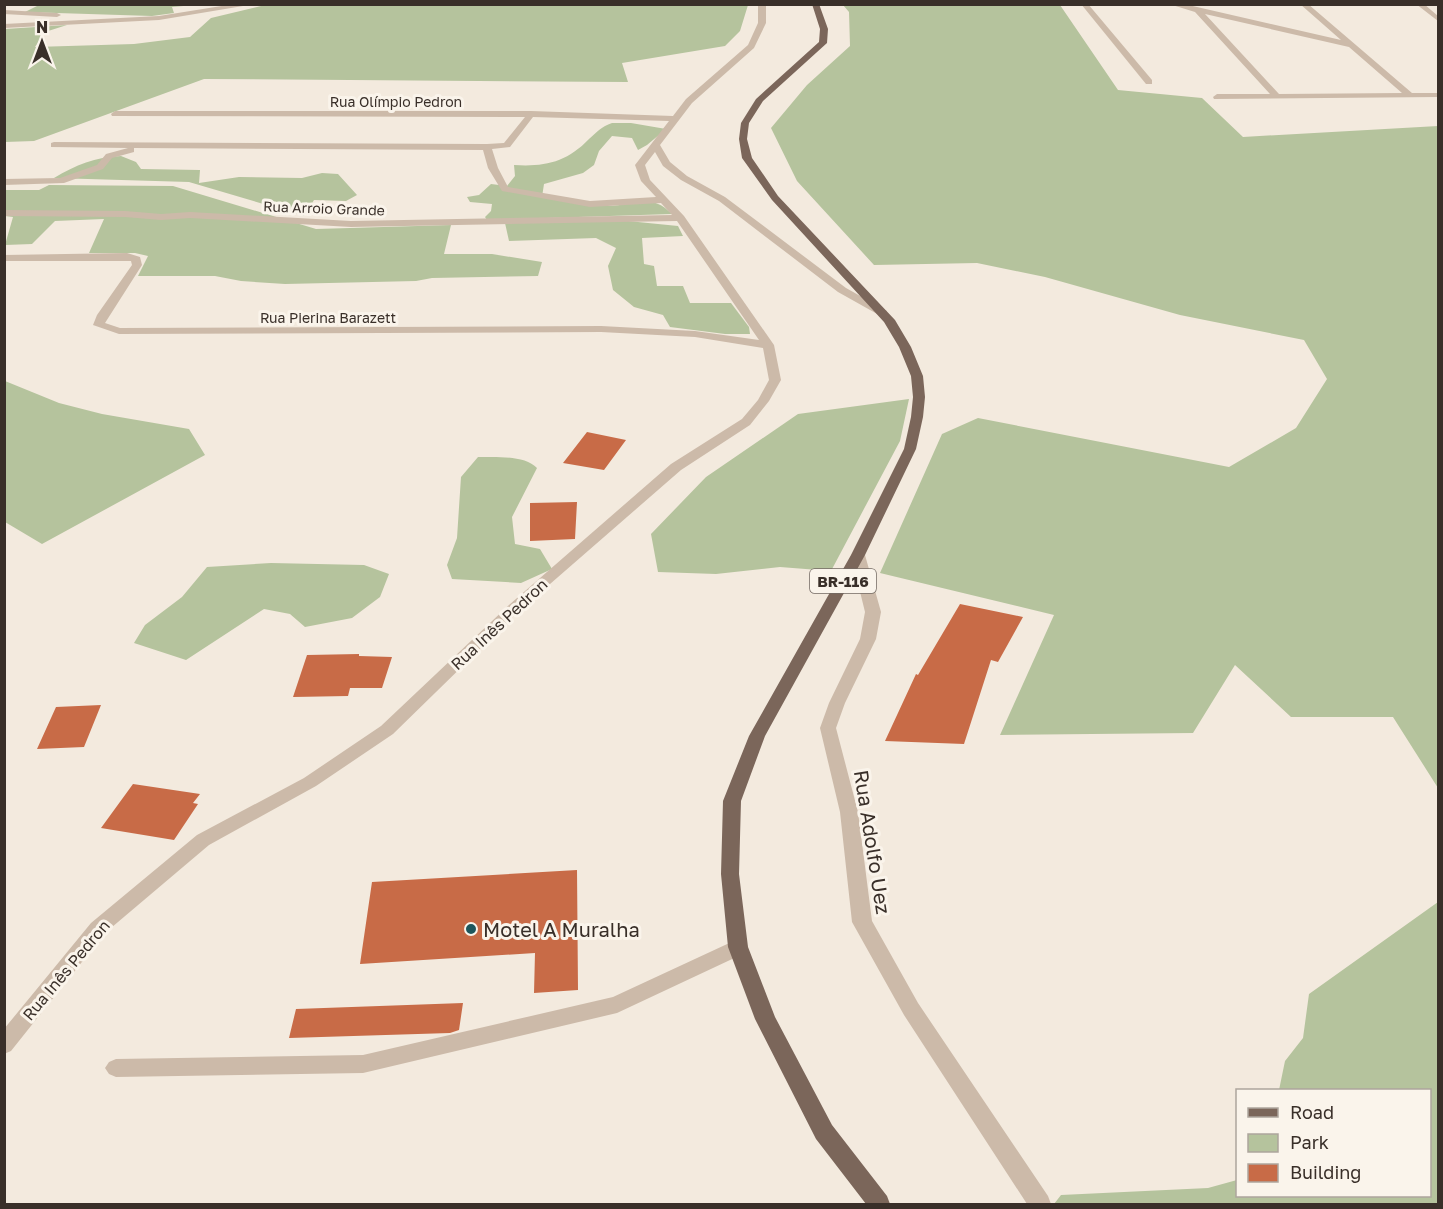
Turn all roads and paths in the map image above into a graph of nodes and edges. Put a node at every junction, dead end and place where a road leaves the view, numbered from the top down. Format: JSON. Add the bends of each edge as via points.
{"nodes":[{"id":1,"x":252,"y":4,"type":"edge"},
{"id":2,"x":762,"y":4,"type":"edge"},
{"id":3,"x":815,"y":4,"type":"edge"},
{"id":4,"x":1084,"y":4,"type":"edge"},
{"id":5,"x":1172,"y":4,"type":"edge"},
{"id":6,"x":1192,"y":4,"type":"edge"},
{"id":7,"x":1304,"y":4,"type":"edge"},
{"id":8,"x":1419,"y":4,"type":"edge"},
{"id":9,"x":229,"y":9,"type":"junction"},
{"id":10,"x":1199,"y":11,"type":"junction"},
{"id":11,"x":4,"y":12,"type":"edge"},
{"id":12,"x":159,"y":18,"type":"junction"},
{"id":13,"x":1438,"y":19,"type":"edge"},
{"id":14,"x":4,"y":26,"type":"edge"},
{"id":15,"x":130,"y":29,"type":"dead end"},
{"id":16,"x":1351,"y":45,"type":"junction"},
{"id":17,"x":1149,"y":82,"type":"dead end"},
{"id":18,"x":1410,"y":95,"type":"junction"},
{"id":19,"x":1438,"y":95,"type":"edge"},
{"id":20,"x":1217,"y":97,"type":"dead end"},
{"id":21,"x":1277,"y":97,"type":"junction"},
{"id":22,"x":115,"y":114,"type":"dead end"},
{"id":23,"x":531,"y":114,"type":"junction"},
{"id":24,"x":677,"y":119,"type":"junction"},
{"id":25,"x":54,"y":145,"type":"dead end"},
{"id":26,"x":145,"y":145,"type":"junction"},
{"id":27,"x":655,"y":145,"type":"junction"},
{"id":28,"x":487,"y":147,"type":"junction"},
{"id":29,"x":4,"y":182,"type":"edge"},
{"id":30,"x":662,"y":200,"type":"junction"},
{"id":31,"x":4,"y":213,"type":"edge"},
{"id":32,"x":680,"y":218,"type":"junction"},
{"id":33,"x":7,"y":260,"type":"edge"},
{"id":34,"x":883,"y":313,"type":"junction"},
{"id":35,"x":768,"y":345,"type":"junction"},
{"id":36,"x":858,"y":555,"type":"junction"},
{"id":37,"x":738,"y":947,"type":"junction"},
{"id":38,"x":4,"y":1045,"type":"edge"},
{"id":39,"x":116,"y":1068,"type":"dead end"},
{"id":40,"x":879,"y":1204,"type":"edge"},
{"id":41,"x":1040,"y":1204,"type":"edge"}],
"edges":[{"from":1,"to":9,"type":"street"},
{"from":2,"to":24,"type":"street","name":"Rua Inês Pedron","via":[[762,23],[751,46],[689,101]]},
{"from":3,"to":34,"type":"main road","number":"BR-116","via":[[824,29],[824,43],[760,99],[745,123],[747,158],[775,198]]},
{"from":4,"to":17,"type":"street"},
{"from":5,"to":10,"type":"street"},
{"from":6,"to":10,"type":"street"},
{"from":7,"to":16,"type":"street"},
{"from":8,"to":13,"type":"street"},
{"from":9,"to":12,"type":"street"},
{"from":9,"to":15,"type":"street"},
{"from":10,"to":16,"type":"street"},
{"from":10,"to":21,"type":"street"},
{"from":11,"to":12,"type":"street"},
{"from":12,"to":14,"type":"street"},
{"from":16,"to":18,"type":"street"},
{"from":18,"to":19,"type":"street"},
{"from":18,"to":21,"type":"street"},
{"from":20,"to":21,"type":"street"},
{"from":22,"to":23,"type":"street","name":"Rua Olímpio Pedron"},
{"from":23,"to":24,"type":"street","name":"Rua Olímpio Pedron"},
{"from":23,"to":28,"type":"street","via":[[507,145]]},
{"from":24,"to":27,"type":"street","name":"Rua Inês Pedron"},
{"from":25,"to":26,"type":"street"},
{"from":26,"to":28,"type":"street"},
{"from":26,"to":29,"type":"street","via":[[109,156],[100,167],[61,181]]},
{"from":27,"to":30,"type":"street","name":"Rua Inês Pedron","via":[[640,165],[646,181]]},
{"from":27,"to":34,"type":"street","via":[[666,164],[684,178],[759,225],[842,290]]},
{"from":28,"to":30,"type":"street","via":[[493,168],[506,189],[590,204]]},
{"from":30,"to":32,"type":"street","name":"Rua Inês Pedron"},
{"from":31,"to":32,"type":"street","name":"Rua Arroio Grande","via":[[190,215],[341,224]]},
{"from":32,"to":35,"type":"street","name":"Rua Inês Pedron"},
{"from":33,"to":35,"type":"street","name":"Rua Pierina Barazett","via":[[128,256],[136,259],[137,265],[99,325],[119,331],[601,329],[695,334]]},
{"from":34,"to":36,"type":"main road","number":"BR-116","via":[[918,376],[917,417],[910,449]]},
{"from":35,"to":38,"type":"street","name":"Rua Inês Pedron","via":[[775,380],[746,422],[676,467],[514,608],[387,730],[310,782],[203,840],[98,928]]},
{"from":36,"to":37,"type":"main road","number":"BR-116","via":[[757,736],[732,801],[729,874]]},
{"from":36,"to":41,"type":"street","name":"Rua Adolfo Uez","via":[[873,612],[868,639],[828,728],[849,812],[861,922],[911,1009]]},
{"from":37,"to":39,"type":"street","via":[[617,1005],[363,1064]]},
{"from":37,"to":40,"type":"main road","number":"BR-116","via":[[765,1019],[824,1132]]}]}
